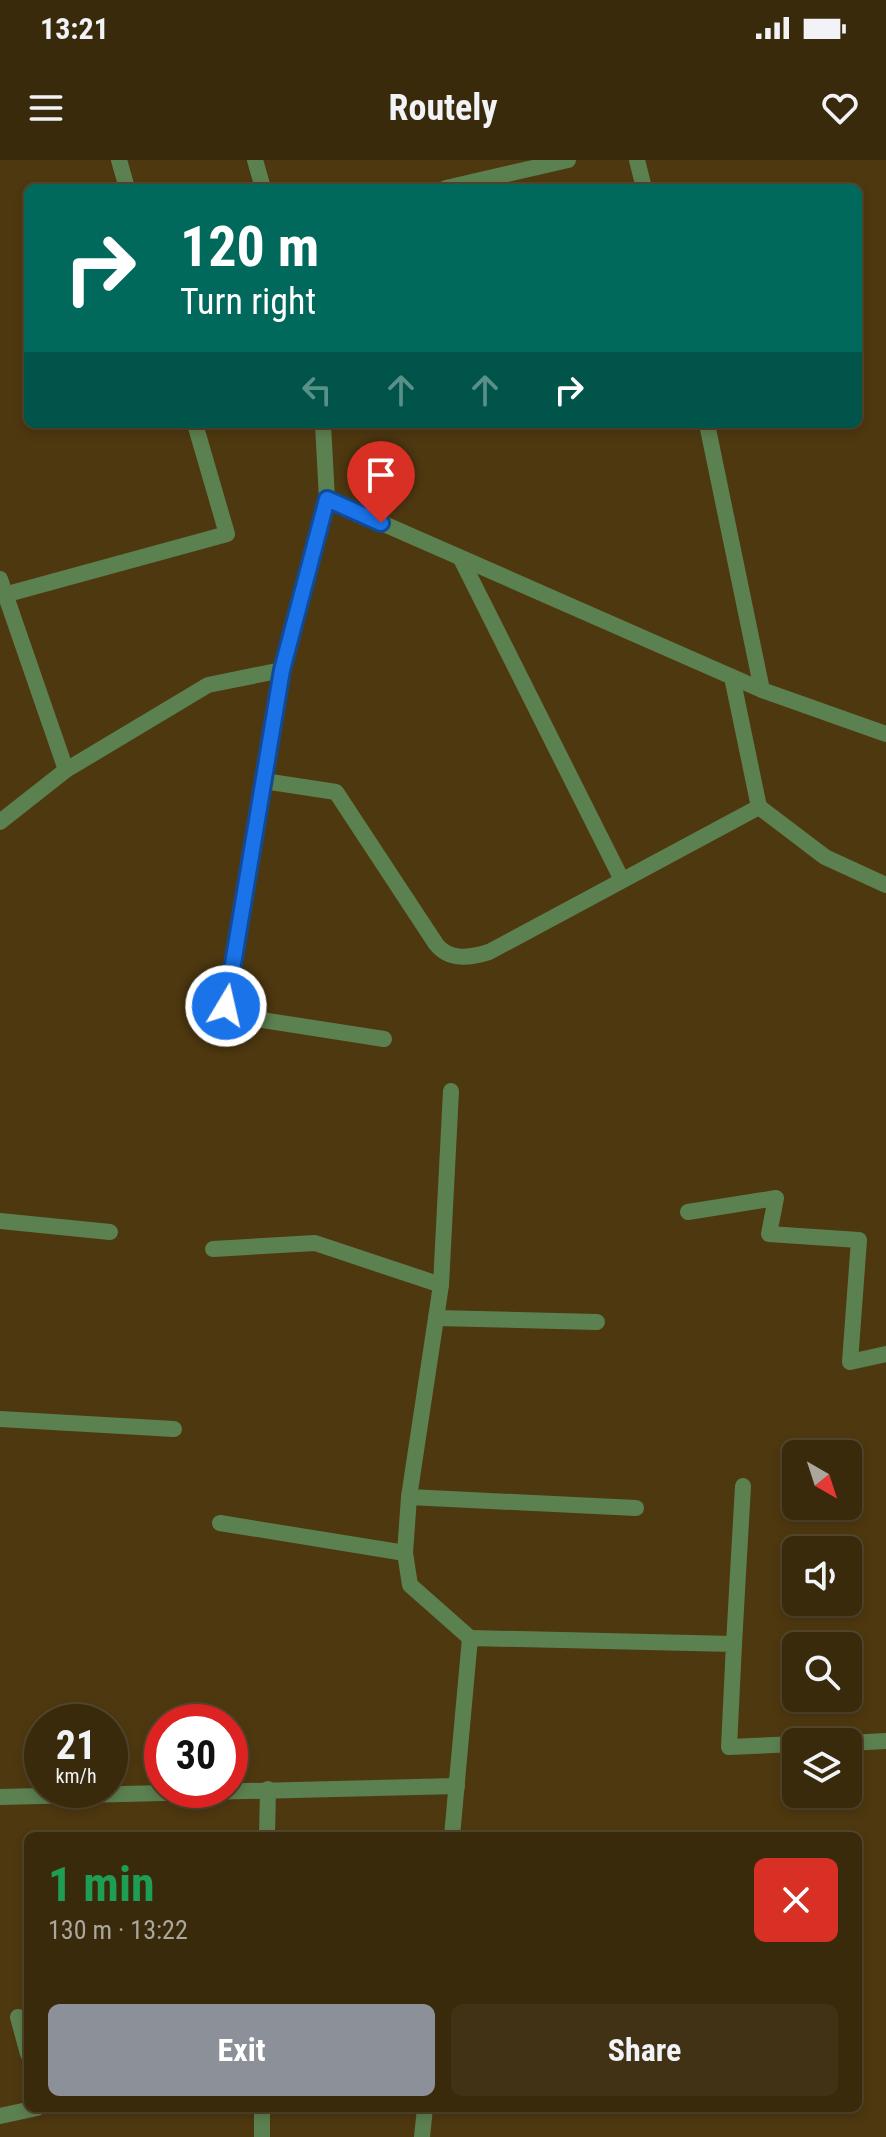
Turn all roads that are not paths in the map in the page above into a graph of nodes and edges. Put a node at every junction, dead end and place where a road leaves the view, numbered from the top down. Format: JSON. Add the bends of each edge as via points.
{"nodes":[{"id":1,"x":119,"y":160,"type":"edge"},
{"id":2,"x":255,"y":160,"type":"edge"},
{"id":3,"x":568,"y":160,"type":"edge"},
{"id":4,"x":637,"y":160,"type":"edge"},
{"id":5,"x":126,"y":184,"type":"edge"},
{"id":6,"x":262,"y":184,"type":"edge"},
{"id":7,"x":463,"y":184,"type":"edge"},
{"id":8,"x":643,"y":184,"type":"edge"},
{"id":9,"x":196,"y":428,"type":"edge"},
{"id":10,"x":323,"y":428,"type":"edge"},
{"id":11,"x":708,"y":428,"type":"edge"},
{"id":12,"x":327,"y":499,"type":"junction"},
{"id":13,"x":461,"y":559,"type":"junction"},
{"id":14,"x":2,"y":587,"type":"edge"},
{"id":15,"x":282,"y":670,"type":"junction"},
{"id":16,"x":732,"y":677,"type":"junction"},
{"id":17,"x":762,"y":690,"type":"junction"},
{"id":18,"x":886,"y":734,"type":"edge"},
{"id":19,"x":66,"y":770,"type":"junction"},
{"id":20,"x":264,"y":781,"type":"junction"},
{"id":21,"x":759,"y":807,"type":"junction"},
{"id":22,"x":0,"y":822,"type":"edge"},
{"id":23,"x":621,"y":878,"type":"junction"},
{"id":24,"x":886,"y":885,"type":"edge"},
{"id":25,"x":384,"y":1039,"type":"dead end"},
{"id":26,"x":451,"y":1091,"type":"dead end"},
{"id":27,"x":688,"y":1212,"type":"dead end"},
{"id":28,"x":0,"y":1221,"type":"edge"},
{"id":29,"x":110,"y":1232,"type":"dead end"},
{"id":30,"x":213,"y":1249,"type":"dead end"},
{"id":31,"x":441,"y":1285,"type":"junction"},
{"id":32,"x":436,"y":1318,"type":"junction"},
{"id":33,"x":597,"y":1322,"type":"dead end"},
{"id":34,"x":886,"y":1354,"type":"edge"},
{"id":35,"x":0,"y":1419,"type":"edge"},
{"id":36,"x":174,"y":1429,"type":"dead end"},
{"id":37,"x":743,"y":1486,"type":"dead end"},
{"id":38,"x":409,"y":1497,"type":"junction"},
{"id":39,"x":636,"y":1508,"type":"dead end"},
{"id":40,"x":220,"y":1523,"type":"dead end"},
{"id":41,"x":405,"y":1553,"type":"junction"},
{"id":42,"x":470,"y":1638,"type":"junction"},
{"id":43,"x":734,"y":1644,"type":"junction"},
{"id":44,"x":886,"y":1741,"type":"edge"},
{"id":45,"x":862,"y":1742,"type":"edge"},
{"id":46,"x":782,"y":1745,"type":"edge"},
{"id":47,"x":457,"y":1786,"type":"junction"},
{"id":48,"x":268,"y":1789,"type":"junction"},
{"id":49,"x":0,"y":1797,"type":"edge"},
{"id":50,"x":267,"y":1832,"type":"edge"},
{"id":51,"x":452,"y":1832,"type":"edge"},
{"id":52,"x":18,"y":2017,"type":"dead end"},
{"id":53,"x":24,"y":2039,"type":"edge"},
{"id":54,"x":24,"y":2111,"type":"edge"},
{"id":55,"x":262,"y":2112,"type":"edge"},
{"id":56,"x":425,"y":2112,"type":"edge"},
{"id":57,"x":0,"y":2116,"type":"edge"},
{"id":58,"x":262,"y":2137,"type":"edge"},
{"id":59,"x":422,"y":2137,"type":"edge"}],
"edges":[{"from":1,"to":5,"type":"street"},
{"from":2,"to":6,"type":"street"},
{"from":3,"to":7,"type":"street"},
{"from":4,"to":8,"type":"street"},
{"from":9,"to":14,"type":"street","via":[[227,534]]},
{"from":10,"to":12,"type":"street"},
{"from":11,"to":17,"type":"street"},
{"from":12,"to":13,"type":"street"},
{"from":12,"to":15,"type":"street"},
{"from":13,"to":16,"type":"street"},
{"from":13,"to":23,"type":"street"},
{"from":14,"to":19,"type":"street"},
{"from":15,"to":19,"type":"street","via":[[208,685]]},
{"from":15,"to":20,"type":"street"},
{"from":16,"to":17,"type":"street"},
{"from":16,"to":21,"type":"street"},
{"from":17,"to":18,"type":"street"},
{"from":19,"to":22,"type":"street"},
{"from":20,"to":23,"type":"street","via":[[336,792],[436,944],[454,956],[489,952]]},
{"from":20,"to":25,"type":"street","via":[[226,1006],[249,1018]]},
{"from":21,"to":23,"type":"street"},
{"from":21,"to":24,"type":"street","via":[[825,857]]},
{"from":26,"to":31,"type":"street"},
{"from":27,"to":34,"type":"street","via":[[776,1198],[769,1234],[859,1240],[850,1362]]},
{"from":28,"to":29,"type":"street"},
{"from":30,"to":31,"type":"street","via":[[315,1243]]},
{"from":31,"to":32,"type":"street"},
{"from":32,"to":33,"type":"street"},
{"from":32,"to":38,"type":"street"},
{"from":35,"to":36,"type":"street"},
{"from":37,"to":43,"type":"street"},
{"from":38,"to":39,"type":"street"},
{"from":38,"to":41,"type":"street"},
{"from":40,"to":41,"type":"street"},
{"from":41,"to":42,"type":"street","via":[[410,1585]]},
{"from":42,"to":43,"type":"street"},
{"from":42,"to":47,"type":"street"},
{"from":43,"to":46,"type":"street","via":[[729,1747]]},
{"from":44,"to":45,"type":"street"},
{"from":47,"to":48,"type":"street"},
{"from":47,"to":51,"type":"street"},
{"from":48,"to":49,"type":"street"},
{"from":48,"to":50,"type":"street"},
{"from":52,"to":53,"type":"street"},
{"from":54,"to":57,"type":"street"},
{"from":55,"to":58,"type":"street"},
{"from":56,"to":59,"type":"street"}]}
